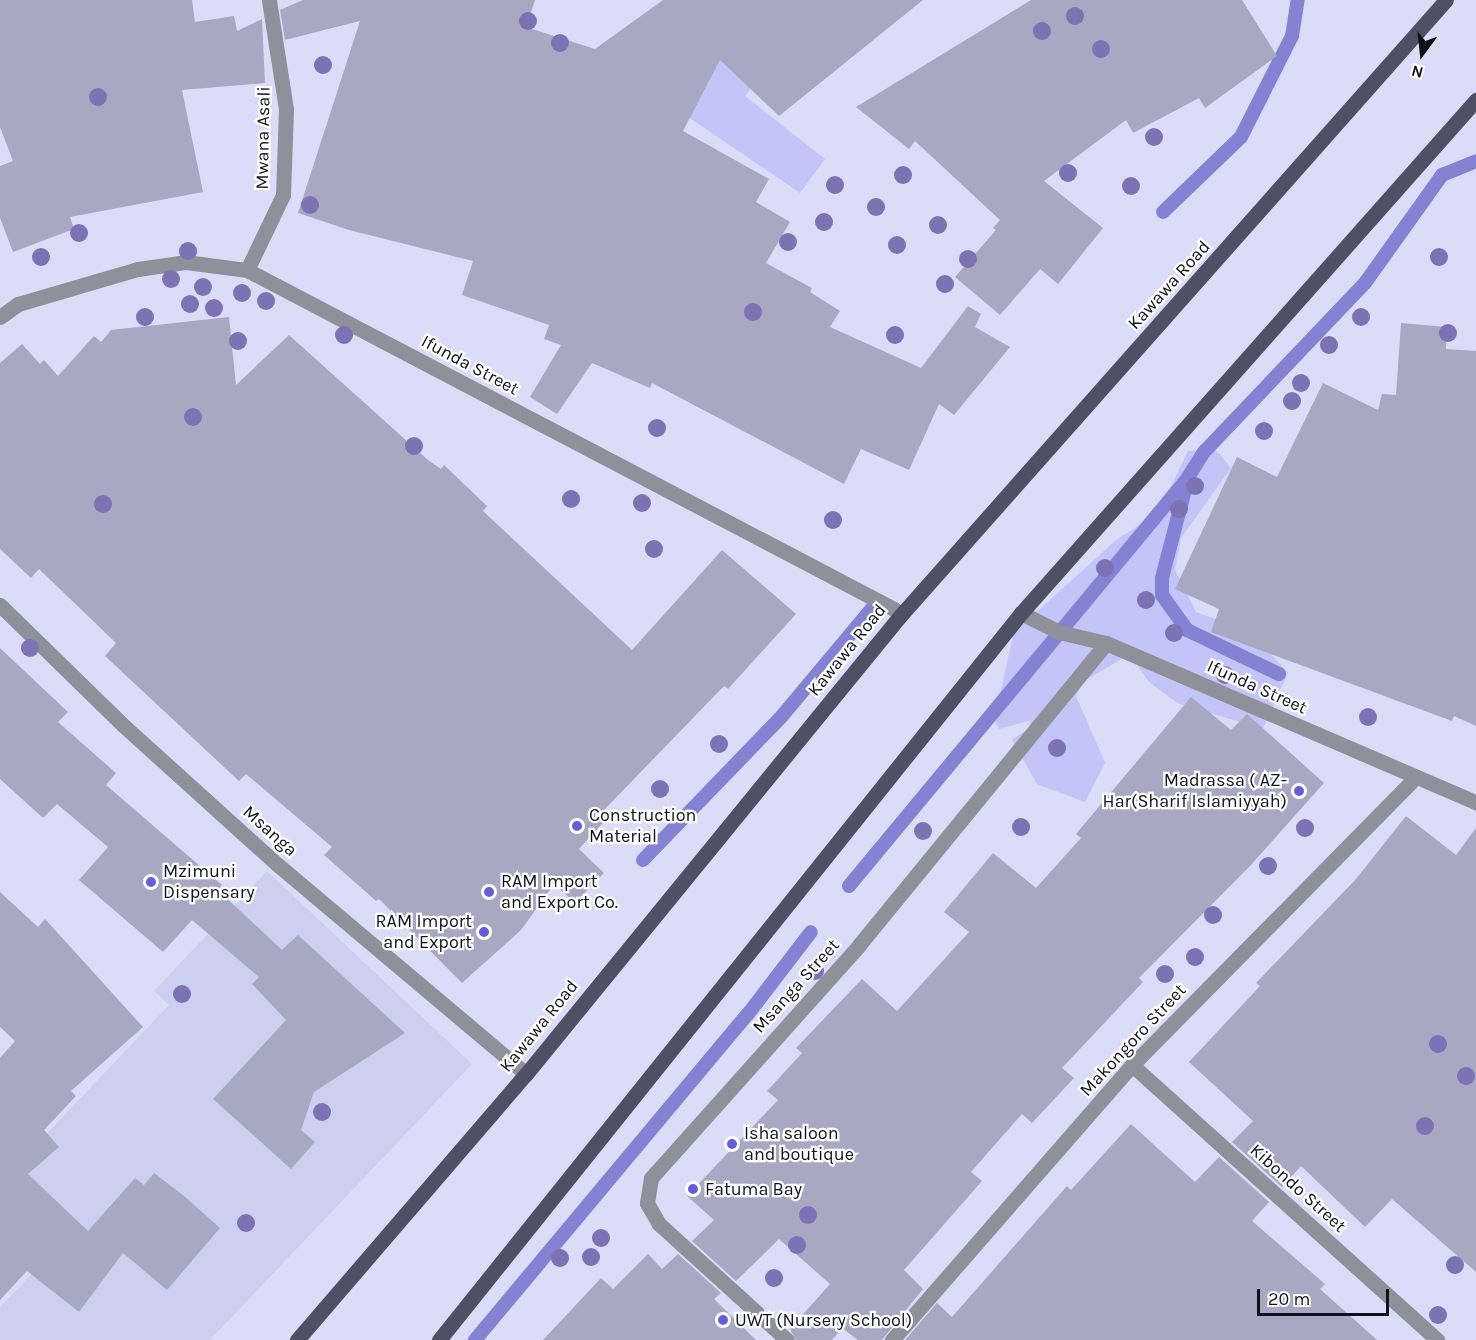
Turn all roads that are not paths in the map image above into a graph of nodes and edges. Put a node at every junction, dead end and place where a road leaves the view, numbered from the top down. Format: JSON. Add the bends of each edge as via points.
{"nodes":[{"id":1,"x":269,"y":0,"type":"edge"},
{"id":2,"x":1446,"y":0,"type":"edge"},
{"id":3,"x":1476,"y":100,"type":"edge"},
{"id":4,"x":247,"y":270,"type":"junction"},
{"id":5,"x":0,"y":317,"type":"edge"},
{"id":6,"x":0,"y":605,"type":"edge"},
{"id":7,"x":1021,"y":613,"type":"junction"},
{"id":8,"x":900,"y":616,"type":"junction"},
{"id":9,"x":1106,"y":643,"type":"junction"},
{"id":10,"x":1415,"y":778,"type":"junction"},
{"id":11,"x":1476,"y":802,"type":"edge"},
{"id":12,"x":1132,"y":1065,"type":"junction"},
{"id":13,"x":526,"y":1074,"type":"junction"},
{"id":14,"x":297,"y":1340,"type":"edge"},
{"id":15,"x":439,"y":1340,"type":"edge"},
{"id":16,"x":787,"y":1340,"type":"edge"},
{"id":17,"x":892,"y":1340,"type":"edge"},
{"id":18,"x":1437,"y":1340,"type":"edge"}],
"edges":[{"from":1,"to":4,"type":"street","name":"Mwana Asali","via":[[286,110],[283,195]]},
{"from":2,"to":8,"type":"main road","name":"Kawawa Road"},
{"from":3,"to":7,"type":"main road"},
{"from":4,"to":5,"type":"street","name":"Ifunda Street","via":[[186,262],[138,269],[18,304]]},
{"from":4,"to":8,"type":"street","name":"Ifunda Street","via":[[894,609]]},
{"from":6,"to":13,"type":"street","name":"Msanga","via":[[124,726],[278,865]]},
{"from":7,"to":9,"type":"street","name":"Ifunda Street","via":[[1059,632]]},
{"from":7,"to":15,"type":"main road"},
{"from":8,"to":13,"type":"main road","name":"Kawawa Road"},
{"from":9,"to":10,"type":"street","name":"Ifunda Street"},
{"from":9,"to":16,"type":"street","name":"Msanga Street","via":[[859,945],[651,1178],[647,1203],[659,1224]]},
{"from":10,"to":11,"type":"street","name":"Ifunda Street"},
{"from":10,"to":12,"type":"street","name":"Makongoro Street"},
{"from":12,"to":17,"type":"street","name":"Makongoro Street"},
{"from":12,"to":18,"type":"street","name":"Kibondo Street"},
{"from":13,"to":14,"type":"main road","name":"Kawawa Road"}]}
